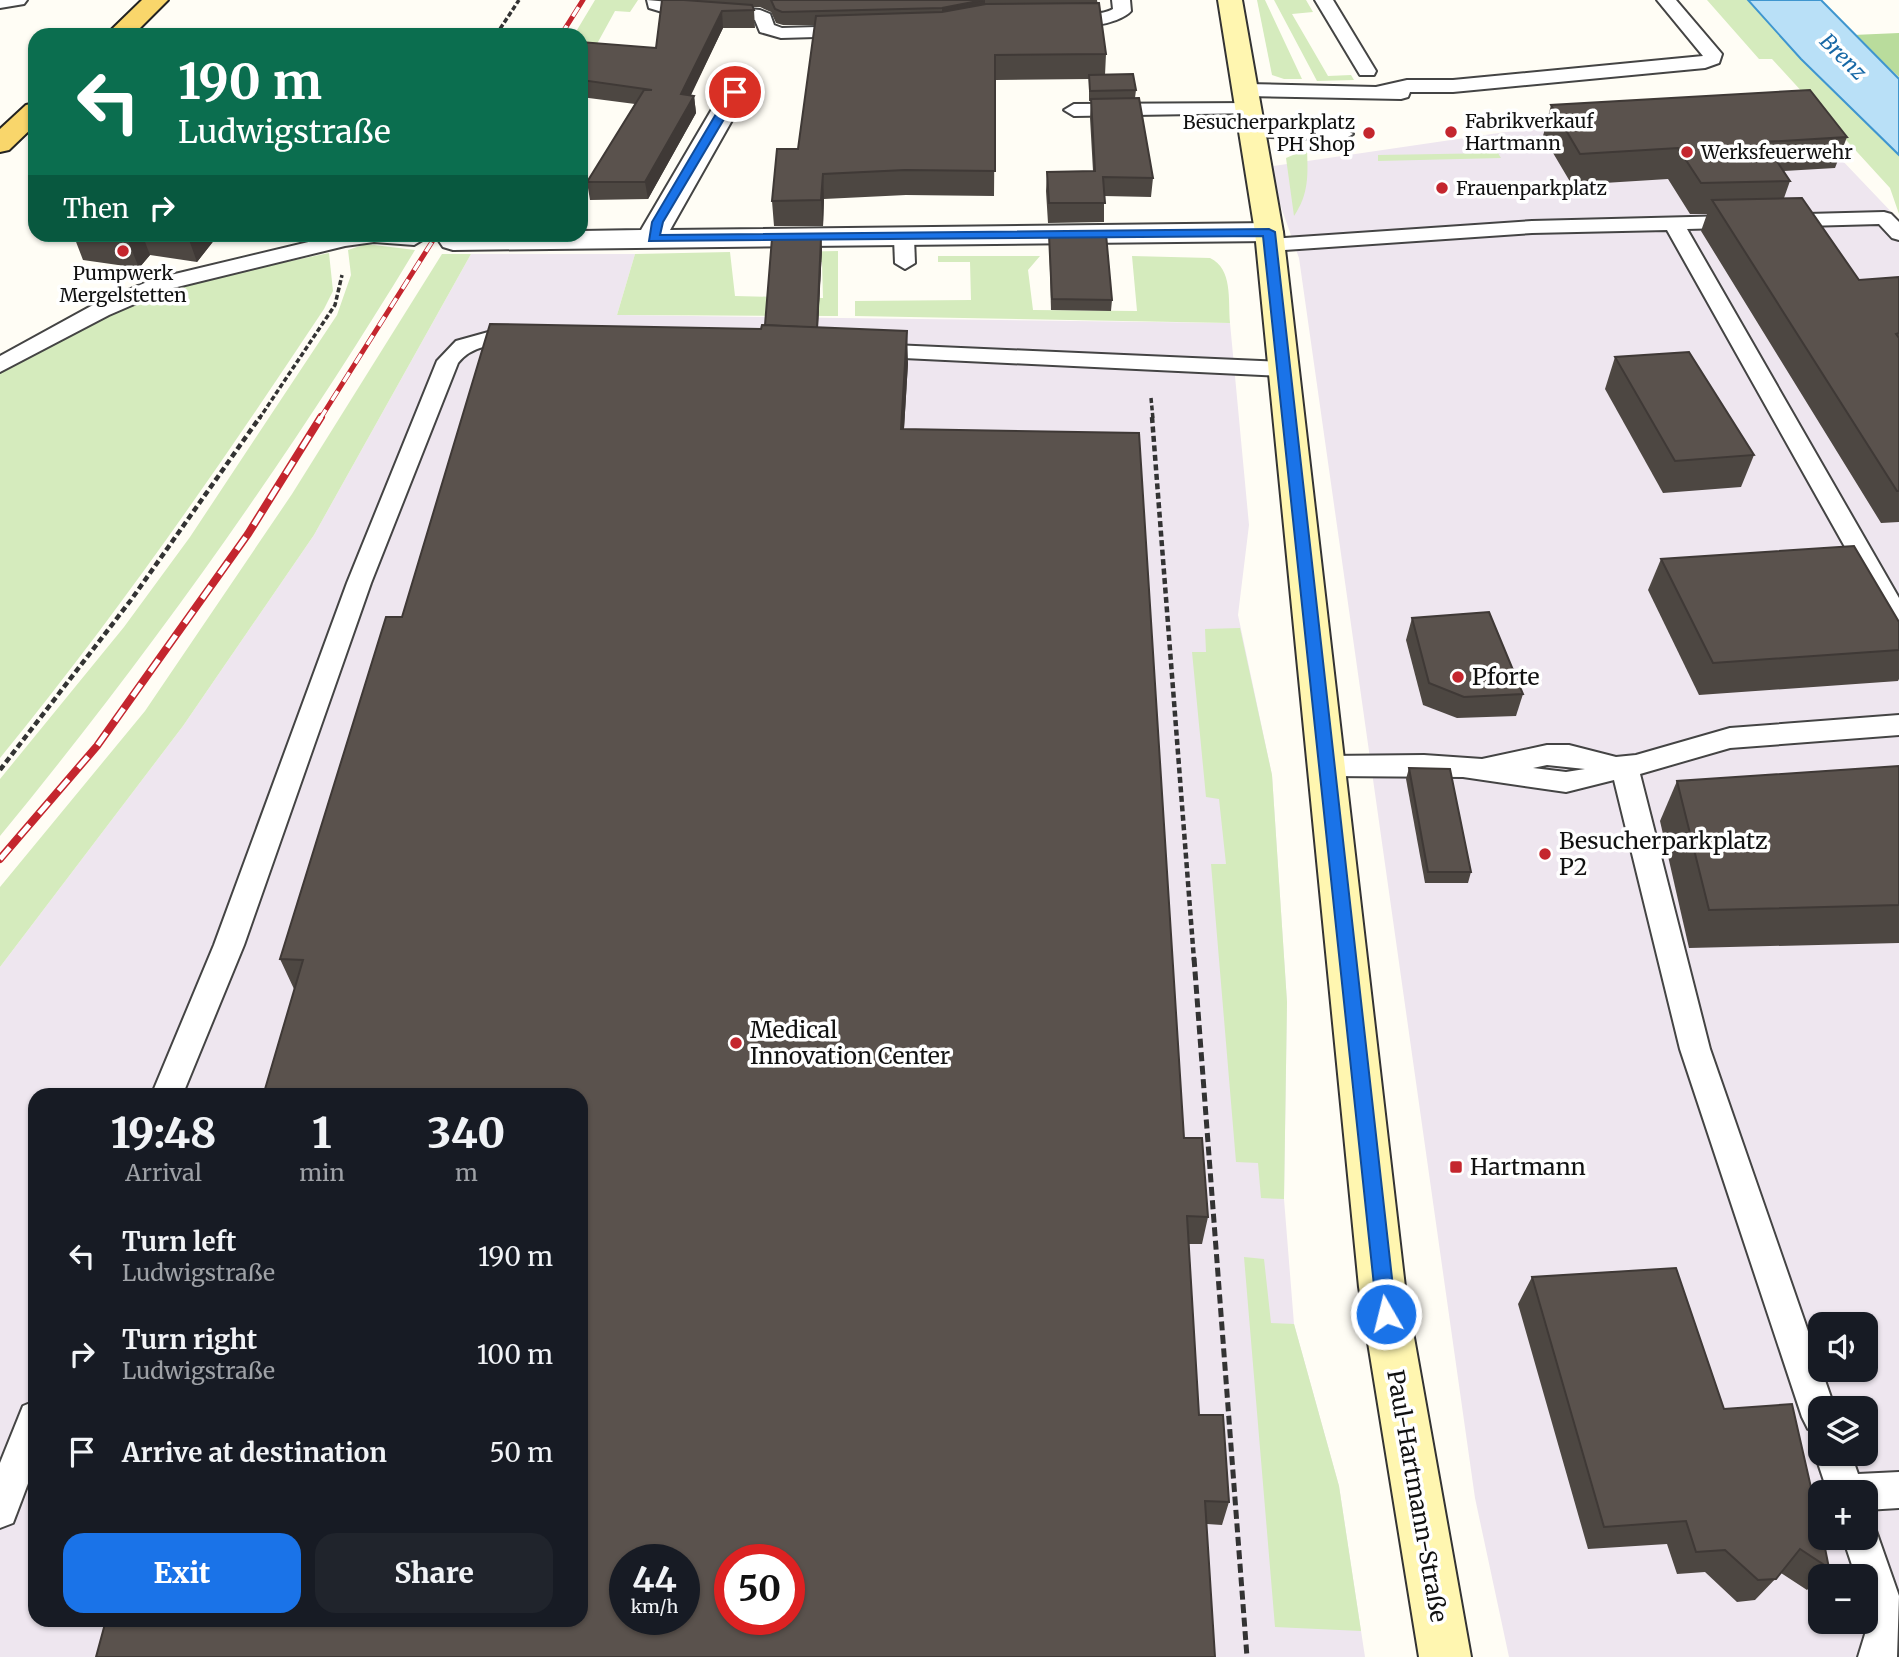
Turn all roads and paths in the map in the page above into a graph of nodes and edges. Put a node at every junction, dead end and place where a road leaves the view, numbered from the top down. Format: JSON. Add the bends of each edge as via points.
{"nodes":[{"id":1,"x":18,"y":0,"type":"edge"},
{"id":2,"x":156,"y":0,"type":"edge"},
{"id":3,"x":520,"y":0,"type":"edge"},
{"id":4,"x":656,"y":0,"type":"edge"},
{"id":5,"x":1121,"y":0,"type":"edge"},
{"id":6,"x":1230,"y":0,"type":"edge"},
{"id":7,"x":1324,"y":0,"type":"edge"},
{"id":8,"x":1666,"y":0,"type":"edge"},
{"id":9,"x":0,"y":4,"type":"edge"},
{"id":10,"x":1040,"y":20,"type":"edge"},
{"id":11,"x":126,"y":28,"type":"edge"},
{"id":12,"x":501,"y":28,"type":"edge"},
{"id":13,"x":875,"y":31,"type":"edge"},
{"id":14,"x":1367,"y":71,"type":"dead end"},
{"id":15,"x":735,"y":92,"type":"dead end"},
{"id":16,"x":1074,"y":110,"type":"dead end"},
{"id":17,"x":1250,"y":110,"type":"junction"},
{"id":18,"x":28,"y":118,"type":"edge"},
{"id":19,"x":1343,"y":134,"type":"dead end"},
{"id":20,"x":0,"y":144,"type":"edge"},
{"id":21,"x":1674,"y":224,"type":"junction"},
{"id":22,"x":1899,"y":234,"type":"edge"},
{"id":23,"x":653,"y":238,"type":"junction"},
{"id":24,"x":588,"y":239,"type":"edge"},
{"id":25,"x":1269,"y":239,"type":"junction"},
{"id":26,"x":327,"y":242,"type":"edge"},
{"id":27,"x":345,"y":242,"type":"edge"},
{"id":28,"x":544,"y":338,"type":"edge"},
{"id":29,"x":848,"y":349,"type":"edge"},
{"id":30,"x":1148,"y":363,"type":"junction"},
{"id":31,"x":0,"y":365,"type":"edge"},
{"id":32,"x":1283,"y":369,"type":"junction"},
{"id":33,"x":1899,"y":620,"type":"edge"},
{"id":34,"x":1899,"y":725,"type":"edge"},
{"id":35,"x":1327,"y":766,"type":"junction"},
{"id":36,"x":1620,"y":766,"type":"junction"},
{"id":37,"x":0,"y":770,"type":"edge"},
{"id":38,"x":169,"y":1088,"type":"edge"},
{"id":39,"x":1813,"y":1396,"type":"edge"},
{"id":40,"x":28,"y":1436,"type":"edge"},
{"id":41,"x":1899,"y":1490,"type":"edge"},
{"id":42,"x":1878,"y":1491,"type":"edge"},
{"id":43,"x":0,"y":1510,"type":"edge"},
{"id":44,"x":1865,"y":1550,"type":"edge"},
{"id":45,"x":1247,"y":1657,"type":"edge"},
{"id":46,"x":1445,"y":1657,"type":"edge"},
{"id":47,"x":1877,"y":1657,"type":"edge"}],
"edges":[{"from":1,"to":9,"type":"lane"},
{"from":2,"to":11,"type":"main road"},
{"from":3,"to":12,"type":"path"},
{"from":4,"to":13,"type":"lane","via":[[655,4],[669,9],[760,15],[766,28],[781,33]]},
{"from":5,"to":10,"type":"lane","via":[[1122,11],[1109,19]]},
{"from":6,"to":17,"type":"main road","name":"Paul-Hartmann-Straße"},
{"from":7,"to":14,"type":"lane"},
{"from":8,"to":17,"type":"lane","via":[[1713,54],[1712,59],[1417,93],[1382,91]]},
{"from":15,"to":23,"type":"street"},
{"from":16,"to":17,"type":"lane"},
{"from":17,"to":19,"type":"lane"},
{"from":17,"to":25,"type":"main road","name":"Paul-Hartmann-Straße"},
{"from":18,"to":20,"type":"main road"},
{"from":21,"to":22,"type":"lane","via":[[1884,218]]},
{"from":21,"to":25,"type":"lane"},
{"from":21,"to":33,"type":"lane"},
{"from":23,"to":24,"type":"street"},
{"from":23,"to":25,"type":"street","via":[[905,251]]},
{"from":25,"to":32,"type":"main road","name":"Paul-Hartmann-Straße"},
{"from":26,"to":31,"type":"lane","via":[[162,284],[101,310]]},
{"from":27,"to":37,"type":"path","via":[[340,252],[341,290],[326,319],[185,527]]},
{"from":28,"to":38,"type":"lane","via":[[476,338],[461,345],[448,361],[359,583],[229,945]]},
{"from":29,"to":30,"type":"lane"},
{"from":30,"to":32,"type":"lane"},
{"from":30,"to":45,"type":"path"},
{"from":32,"to":35,"type":"main road","name":"Paul-Hartmann-Straße"},
{"from":34,"to":36,"type":"lane","via":[[1730,738],[1656,762]]},
{"from":35,"to":36,"type":"lane","via":[[1482,769],[1523,778],[1586,782]]},
{"from":35,"to":46,"type":"main road","name":"Paul-Hartmann-Straße","via":[[1382,1287]]},
{"from":36,"to":39,"type":"lane","via":[[1695,1049]]},
{"from":40,"to":43,"type":"lane"},
{"from":41,"to":42,"type":"lane"},
{"from":44,"to":47,"type":"lane","via":[[1889,1633]]}]}
